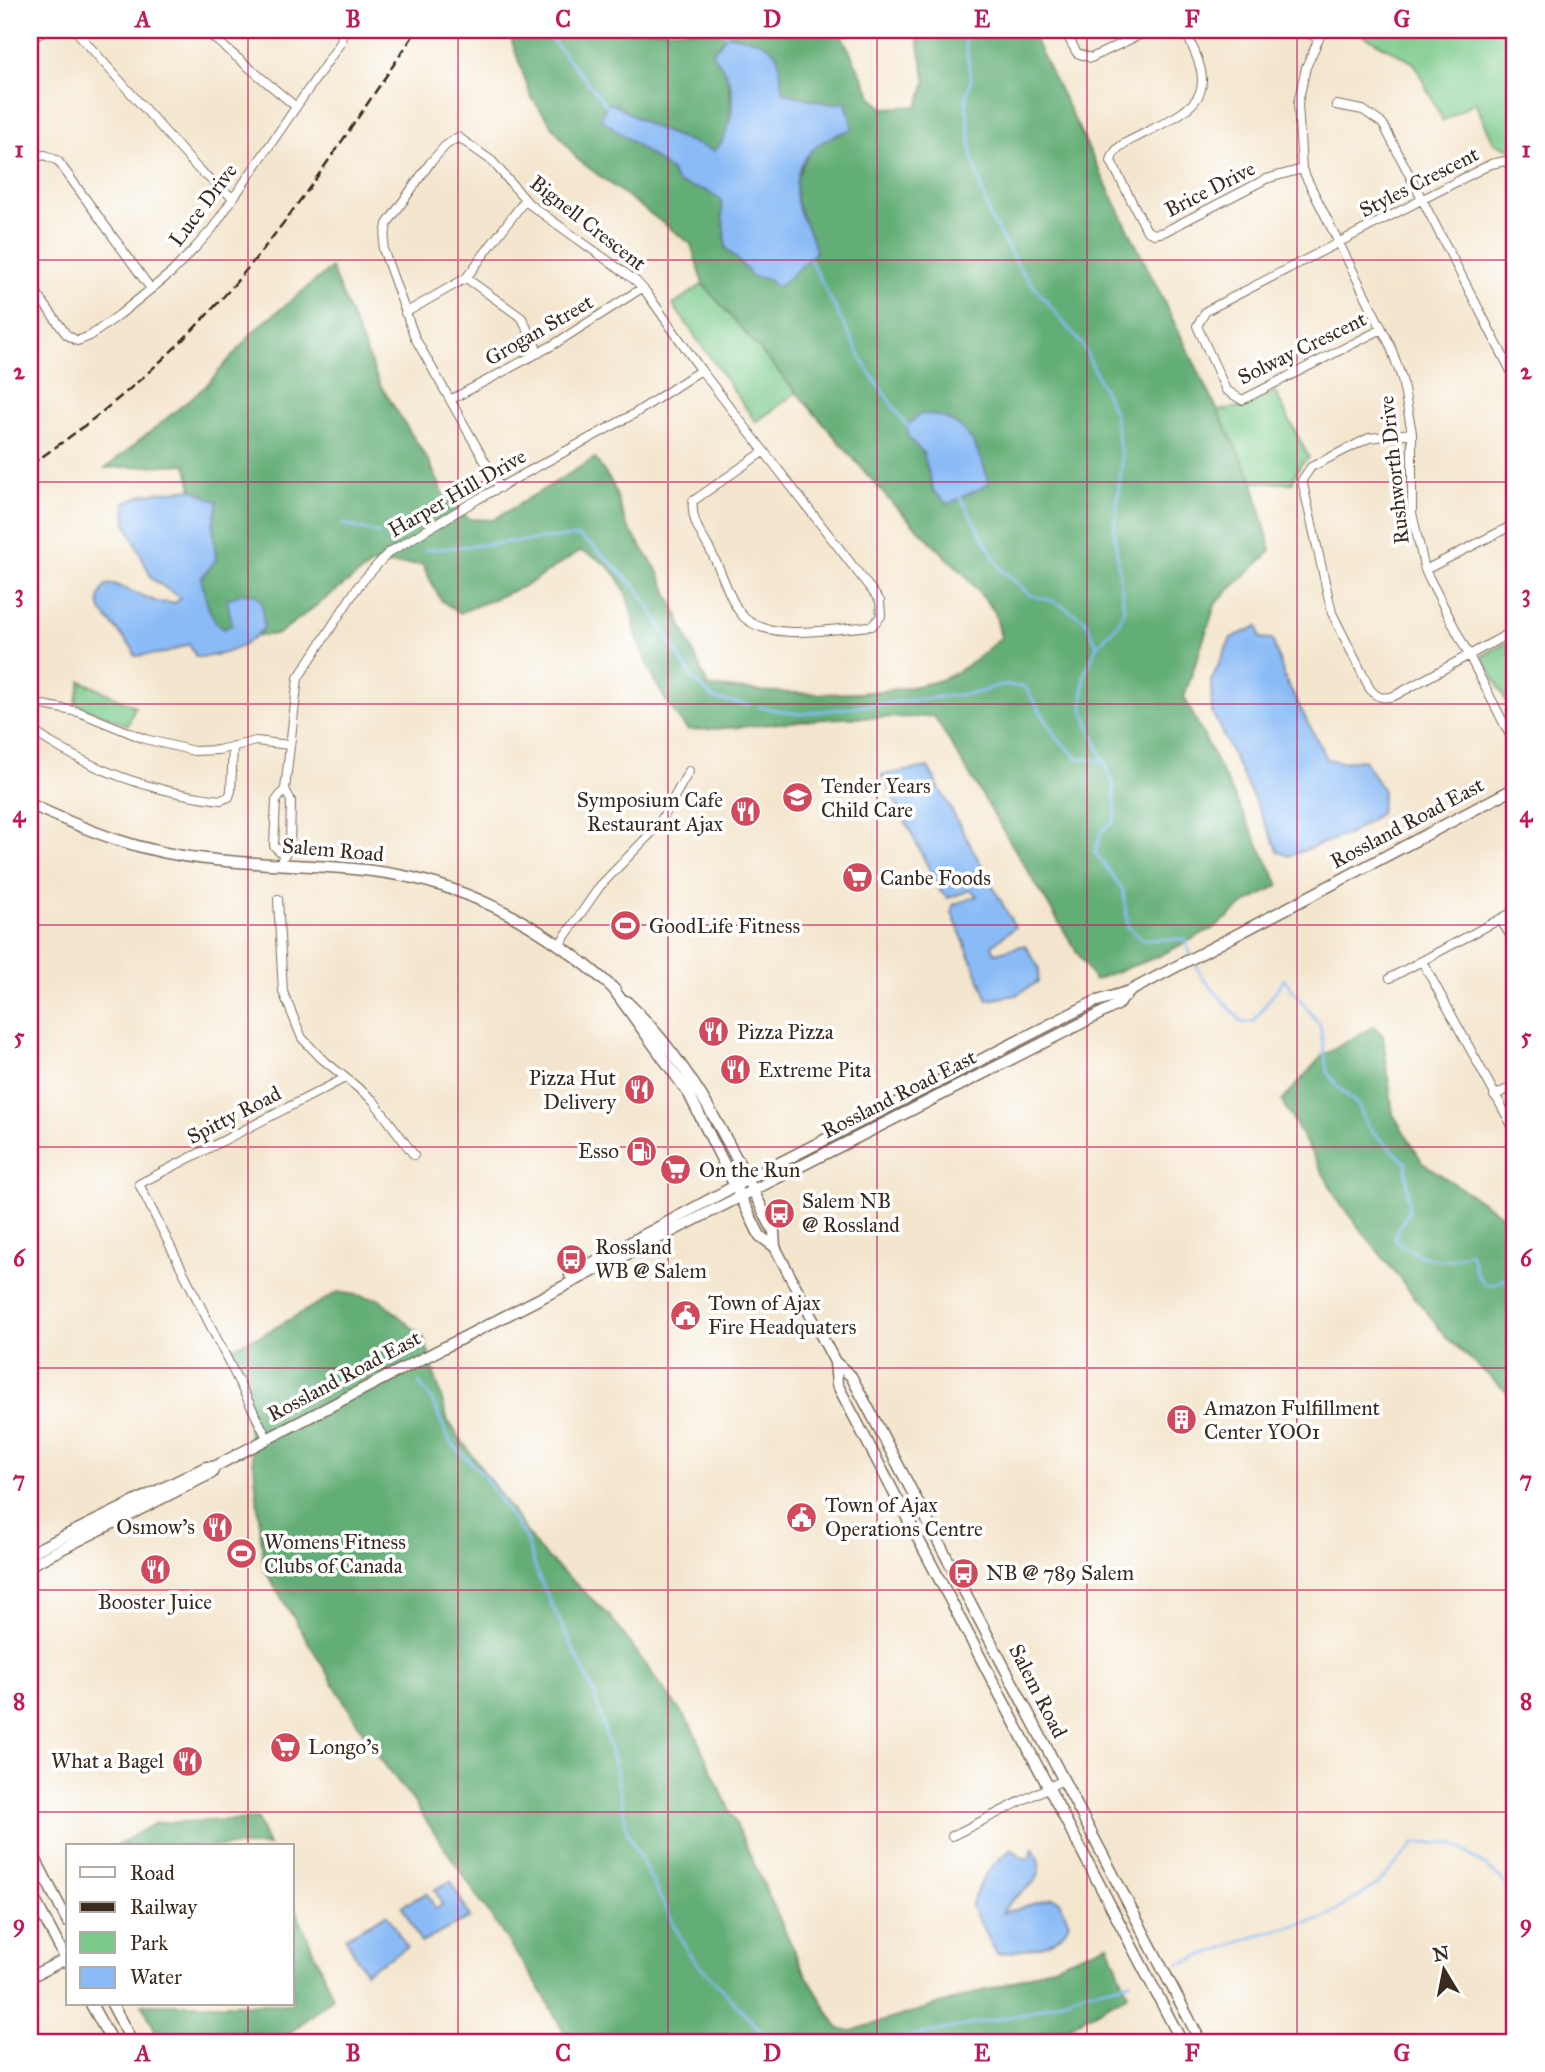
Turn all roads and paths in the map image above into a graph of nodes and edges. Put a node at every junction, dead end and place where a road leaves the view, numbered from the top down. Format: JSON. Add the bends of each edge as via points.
{"nodes":[{"id":1,"x":47,"y":30,"type":"edge"},
{"id":2,"x":75,"y":30,"type":"edge"},
{"id":3,"x":204,"y":30,"type":"edge"},
{"id":4,"x":1063,"y":30,"type":"edge"},
{"id":5,"x":1150,"y":30,"type":"edge"},
{"id":6,"x":1184,"y":30,"type":"edge"},
{"id":7,"x":1303,"y":30,"type":"edge"},
{"id":8,"x":1323,"y":30,"type":"edge"},
{"id":9,"x":344,"y":32,"type":"edge"},
{"id":10,"x":1317,"y":38,"type":"junction"},
{"id":11,"x":30,"y":39,"type":"edge"},
{"id":12,"x":1336,"y":105,"type":"dead end"},
{"id":13,"x":295,"y":106,"type":"junction"},
{"id":14,"x":30,"y":158,"type":"edge"},
{"id":15,"x":1515,"y":168,"type":"edge"},
{"id":16,"x":1302,"y":169,"type":"junction"},
{"id":17,"x":233,"y":198,"type":"junction"},
{"id":18,"x":525,"y":200,"type":"junction"},
{"id":19,"x":1423,"y":200,"type":"junction"},
{"id":20,"x":1338,"y":243,"type":"junction"},
{"id":21,"x":466,"y":278,"type":"junction"},
{"id":22,"x":30,"y":284,"type":"edge"},
{"id":23,"x":642,"y":288,"type":"junction"},
{"id":24,"x":151,"y":289,"type":"junction"},
{"id":25,"x":405,"y":313,"type":"junction"},
{"id":26,"x":1382,"y":329,"type":"junction"},
{"id":27,"x":539,"y":353,"type":"junction"},
{"id":28,"x":701,"y":370,"type":"junction"},
{"id":29,"x":1515,"y":379,"type":"edge"},
{"id":30,"x":452,"y":399,"type":"junction"},
{"id":31,"x":1412,"y":433,"type":"junction"},
{"id":32,"x":763,"y":452,"type":"junction"},
{"id":33,"x":500,"y":488,"type":"junction"},
{"id":34,"x":1515,"y":524,"type":"edge"},
{"id":35,"x":1425,"y":570,"type":"junction"},
{"id":36,"x":1515,"y":630,"type":"edge"},
{"id":37,"x":1468,"y":655,"type":"junction"},
{"id":38,"x":30,"y":710,"type":"edge"},
{"id":39,"x":30,"y":729,"type":"edge"},
{"id":40,"x":289,"y":745,"type":"junction"},
{"id":41,"x":1515,"y":745,"type":"edge"},
{"id":42,"x":233,"y":746,"type":"junction"},
{"id":43,"x":689,"y":771,"type":"dead end"},
{"id":44,"x":1515,"y":788,"type":"edge"},
{"id":45,"x":285,"y":789,"type":"junction"},
{"id":46,"x":30,"y":804,"type":"edge"},
{"id":47,"x":282,"y":860,"type":"junction"},
{"id":48,"x":278,"y":899,"type":"dead end"},
{"id":49,"x":1515,"y":911,"type":"edge"},
{"id":50,"x":1500,"y":919,"type":"junction"},
{"id":51,"x":1515,"y":943,"type":"edge"},
{"id":52,"x":559,"y":945,"type":"junction"},
{"id":53,"x":1422,"y":961,"type":"junction"},
{"id":54,"x":1390,"y":978,"type":"dead end"},
{"id":55,"x":612,"y":987,"type":"junction"},
{"id":56,"x":1130,"y":991,"type":"junction"},
{"id":57,"x":345,"y":1078,"type":"junction"},
{"id":58,"x":1515,"y":1085,"type":"edge"},
{"id":59,"x":1494,"y":1096,"type":"junction"},
{"id":60,"x":1515,"y":1132,"type":"edge"},
{"id":61,"x":414,"y":1156,"type":"dead end"},
{"id":62,"x":746,"y":1180,"type":"junction"},
{"id":63,"x":752,"y":1191,"type":"junction"},
{"id":64,"x":738,"y":1192,"type":"junction"},
{"id":65,"x":775,"y":1247,"type":"junction"},
{"id":66,"x":835,"y":1362,"type":"junction"},
{"id":67,"x":267,"y":1438,"type":"junction"},
{"id":68,"x":214,"y":1466,"type":"junction"},
{"id":69,"x":30,"y":1553,"type":"edge"},
{"id":70,"x":30,"y":1565,"type":"edge"},
{"id":71,"x":1063,"y":1780,"type":"junction"},
{"id":72,"x":1049,"y":1787,"type":"junction"},
{"id":73,"x":952,"y":1836,"type":"dead end"},
{"id":74,"x":30,"y":1849,"type":"edge"},
{"id":75,"x":30,"y":1891,"type":"edge"},
{"id":76,"x":66,"y":1918,"type":"edge"},
{"id":77,"x":66,"y":1956,"type":"edge"},
{"id":78,"x":66,"y":1961,"type":"edge"},
{"id":79,"x":30,"y":1978,"type":"edge"},
{"id":80,"x":91,"y":2006,"type":"edge"},
{"id":81,"x":113,"y":2006,"type":"edge"},
{"id":82,"x":112,"y":2042,"type":"edge"},
{"id":83,"x":132,"y":2042,"type":"edge"},
{"id":84,"x":1182,"y":2042,"type":"edge"},
{"id":85,"x":1200,"y":2042,"type":"edge"}],
"edges":[{"from":1,"to":11,"type":"street"},
{"from":2,"to":17,"type":"street","via":[[198,169]]},
{"from":3,"to":13,"type":"street"},
{"from":4,"to":5,"type":"street","via":[[1077,53],[1091,58]]},
{"from":6,"to":16,"type":"street","name":"Brice Drive","via":[[1202,69],[1198,99],[1189,110],[1119,145],[1111,161],[1147,231],[1164,232],[1266,179]]},
{"from":7,"to":10,"type":"street"},
{"from":8,"to":10,"type":"street","name":"Rushworth Drive"},
{"from":9,"to":13,"type":"street","name":"Luce Drive"},
{"from":10,"to":16,"type":"street","name":"Rushworth Drive","via":[[1298,103]]},
{"from":12,"to":19,"type":"street","via":[[1377,116]]},
{"from":13,"to":17,"type":"street","name":"Luce Drive"},
{"from":14,"to":24,"type":"street","via":[[45,155],[58,161]]},
{"from":15,"to":19,"type":"street","name":"Styles Crescent","via":[[1499,160]]},
{"from":16,"to":20,"type":"street","name":"Rushworth Drive"},
{"from":17,"to":24,"type":"street","name":"Luce Drive","via":[[195,248]]},
{"from":18,"to":21,"type":"street"},
{"from":18,"to":23,"type":"street","name":"Bignell Crescent"},
{"from":18,"to":25,"type":"street","name":"Bignell Crescent","via":[[473,146],[458,138],[445,146],[387,224],[383,249]]},
{"from":19,"to":20,"type":"street","name":"Styles Crescent"},
{"from":19,"to":29,"type":"street"},
{"from":20,"to":26,"type":"street","name":"Rushworth Drive"},
{"from":20,"to":26,"type":"street","name":"Solway Crescent","via":[[1199,318],[1199,335],[1226,390],[1235,398],[1250,398]]},
{"from":21,"to":25,"type":"street"},
{"from":21,"to":27,"type":"street","via":[[522,318]]},
{"from":22,"to":24,"type":"street","name":"Luce Drive","via":[[66,334],[77,341]]},
{"from":23,"to":27,"type":"street","name":"Grogan Street"},
{"from":23,"to":28,"type":"street","name":"Bignell Crescent"},
{"from":25,"to":30,"type":"street","name":"Bignell Crescent"},
{"from":26,"to":31,"type":"street","name":"Rushworth Drive","via":[[1402,379]]},
{"from":27,"to":30,"type":"street","name":"Grogan Street"},
{"from":28,"to":32,"type":"street","name":"Bignell Crescent"},
{"from":28,"to":33,"type":"street","name":"Harper Hill Drive","via":[[634,414]]},
{"from":30,"to":33,"type":"street","name":"Bignell Crescent"},
{"from":31,"to":35,"type":"street","name":"Rushworth Drive","via":[[1412,513]]},
{"from":31,"to":37,"type":"street","via":[[1369,438],[1305,474],[1303,488],[1328,601],[1375,696],[1394,696]]},
{"from":32,"to":32,"type":"street","name":"Bignell Crescent","via":[[693,501],[691,516],[734,604],[750,623],[777,631],[872,626],[881,616],[880,601]]},
{"from":33,"to":40,"type":"street","name":"Harper Hill Drive","via":[[388,553],[359,585],[298,678]]},
{"from":34,"to":35,"type":"street"},
{"from":35,"to":37,"type":"street","name":"Rushworth Drive"},
{"from":36,"to":37,"type":"street"},
{"from":37,"to":41,"type":"street","name":"Rushworth Drive"},
{"from":38,"to":42,"type":"street","via":[[43,705],[79,712],[145,739],[194,751]]},
{"from":39,"to":42,"type":"street","via":[[86,763],[138,785],[221,800],[231,791]]},
{"from":40,"to":42,"type":"street","via":[[256,741]]},
{"from":40,"to":45,"type":"street","name":"Harper Hill Drive"},
{"from":43,"to":52,"type":"street","via":[[657,827],[600,886]]},
{"from":44,"to":56,"type":"main road","name":"Rossland Road East"},
{"from":45,"to":47,"type":"street","name":"Harper Hill Drive","via":[[291,801],[290,846]]},
{"from":45,"to":47,"type":"street","name":"Harper Hill Drive","via":[[276,801],[274,840]]},
{"from":46,"to":47,"type":"main road","name":"Salem Road","via":[[112,840],[159,852]]},
{"from":47,"to":52,"type":"main road","name":"Salem Road","via":[[414,878],[483,901]]},
{"from":48,"to":57,"type":"street","via":[[283,992],[290,1015],[302,1038]]},
{"from":49,"to":50,"type":"street"},
{"from":50,"to":51,"type":"street"},
{"from":50,"to":53,"type":"street"},
{"from":52,"to":55,"type":"main road","name":"Salem Road"},
{"from":53,"to":54,"type":"street"},
{"from":53,"to":59,"type":"street"},
{"from":55,"to":62,"type":"main road","name":"Salem Road","via":[[651,1024],[698,1086]]},
{"from":55,"to":64,"type":"main road","name":"Salem Road","via":[[689,1094]]},
{"from":56,"to":62,"type":"main road","name":"Rossland Road East","via":[[1094,1002]]},
{"from":56,"to":63,"type":"main road","name":"Rossland Road East","via":[[1117,1005]]},
{"from":57,"to":61,"type":"street","via":[[373,1100]]},
{"from":57,"to":67,"type":"street","name":"Spitty Road","via":[[139,1184]]},
{"from":58,"to":59,"type":"street"},
{"from":59,"to":60,"type":"street"},
{"from":62,"to":63,"type":"main road","name":"Salem Road"},
{"from":62,"to":64,"type":"main road","name":"Rossland Road East"},
{"from":63,"to":64,"type":"main road","name":"Rossland Road East"},
{"from":63,"to":65,"type":"main road","name":"Salem Road","via":[[774,1232]]},
{"from":64,"to":65,"type":"main road","name":"Salem Road","via":[[760,1236]]},
{"from":64,"to":67,"type":"main road","name":"Rossland Road East"},
{"from":65,"to":66,"type":"main road","name":"Salem Road"},
{"from":66,"to":71,"type":"main road","name":"Salem Road","via":[[863,1398]]},
{"from":66,"to":72,"type":"main road","name":"Salem Road","via":[[837,1384]]},
{"from":67,"to":68,"type":"main road","name":"Rossland Road East"},
{"from":68,"to":69,"type":"main road","name":"Rossland Road East"},
{"from":68,"to":70,"type":"main road","name":"Rossland Road East","via":[[212,1473]]},
{"from":71,"to":72,"type":"street"},
{"from":71,"to":85,"type":"main road","name":"Salem Road"},
{"from":72,"to":73,"type":"street"},
{"from":72,"to":84,"type":"main road","name":"Salem Road"},
{"from":74,"to":76,"type":"main road"},
{"from":75,"to":77,"type":"main road"},
{"from":78,"to":79,"type":"main road"},
{"from":80,"to":82,"type":"main road"},
{"from":81,"to":83,"type":"main road"}]}
